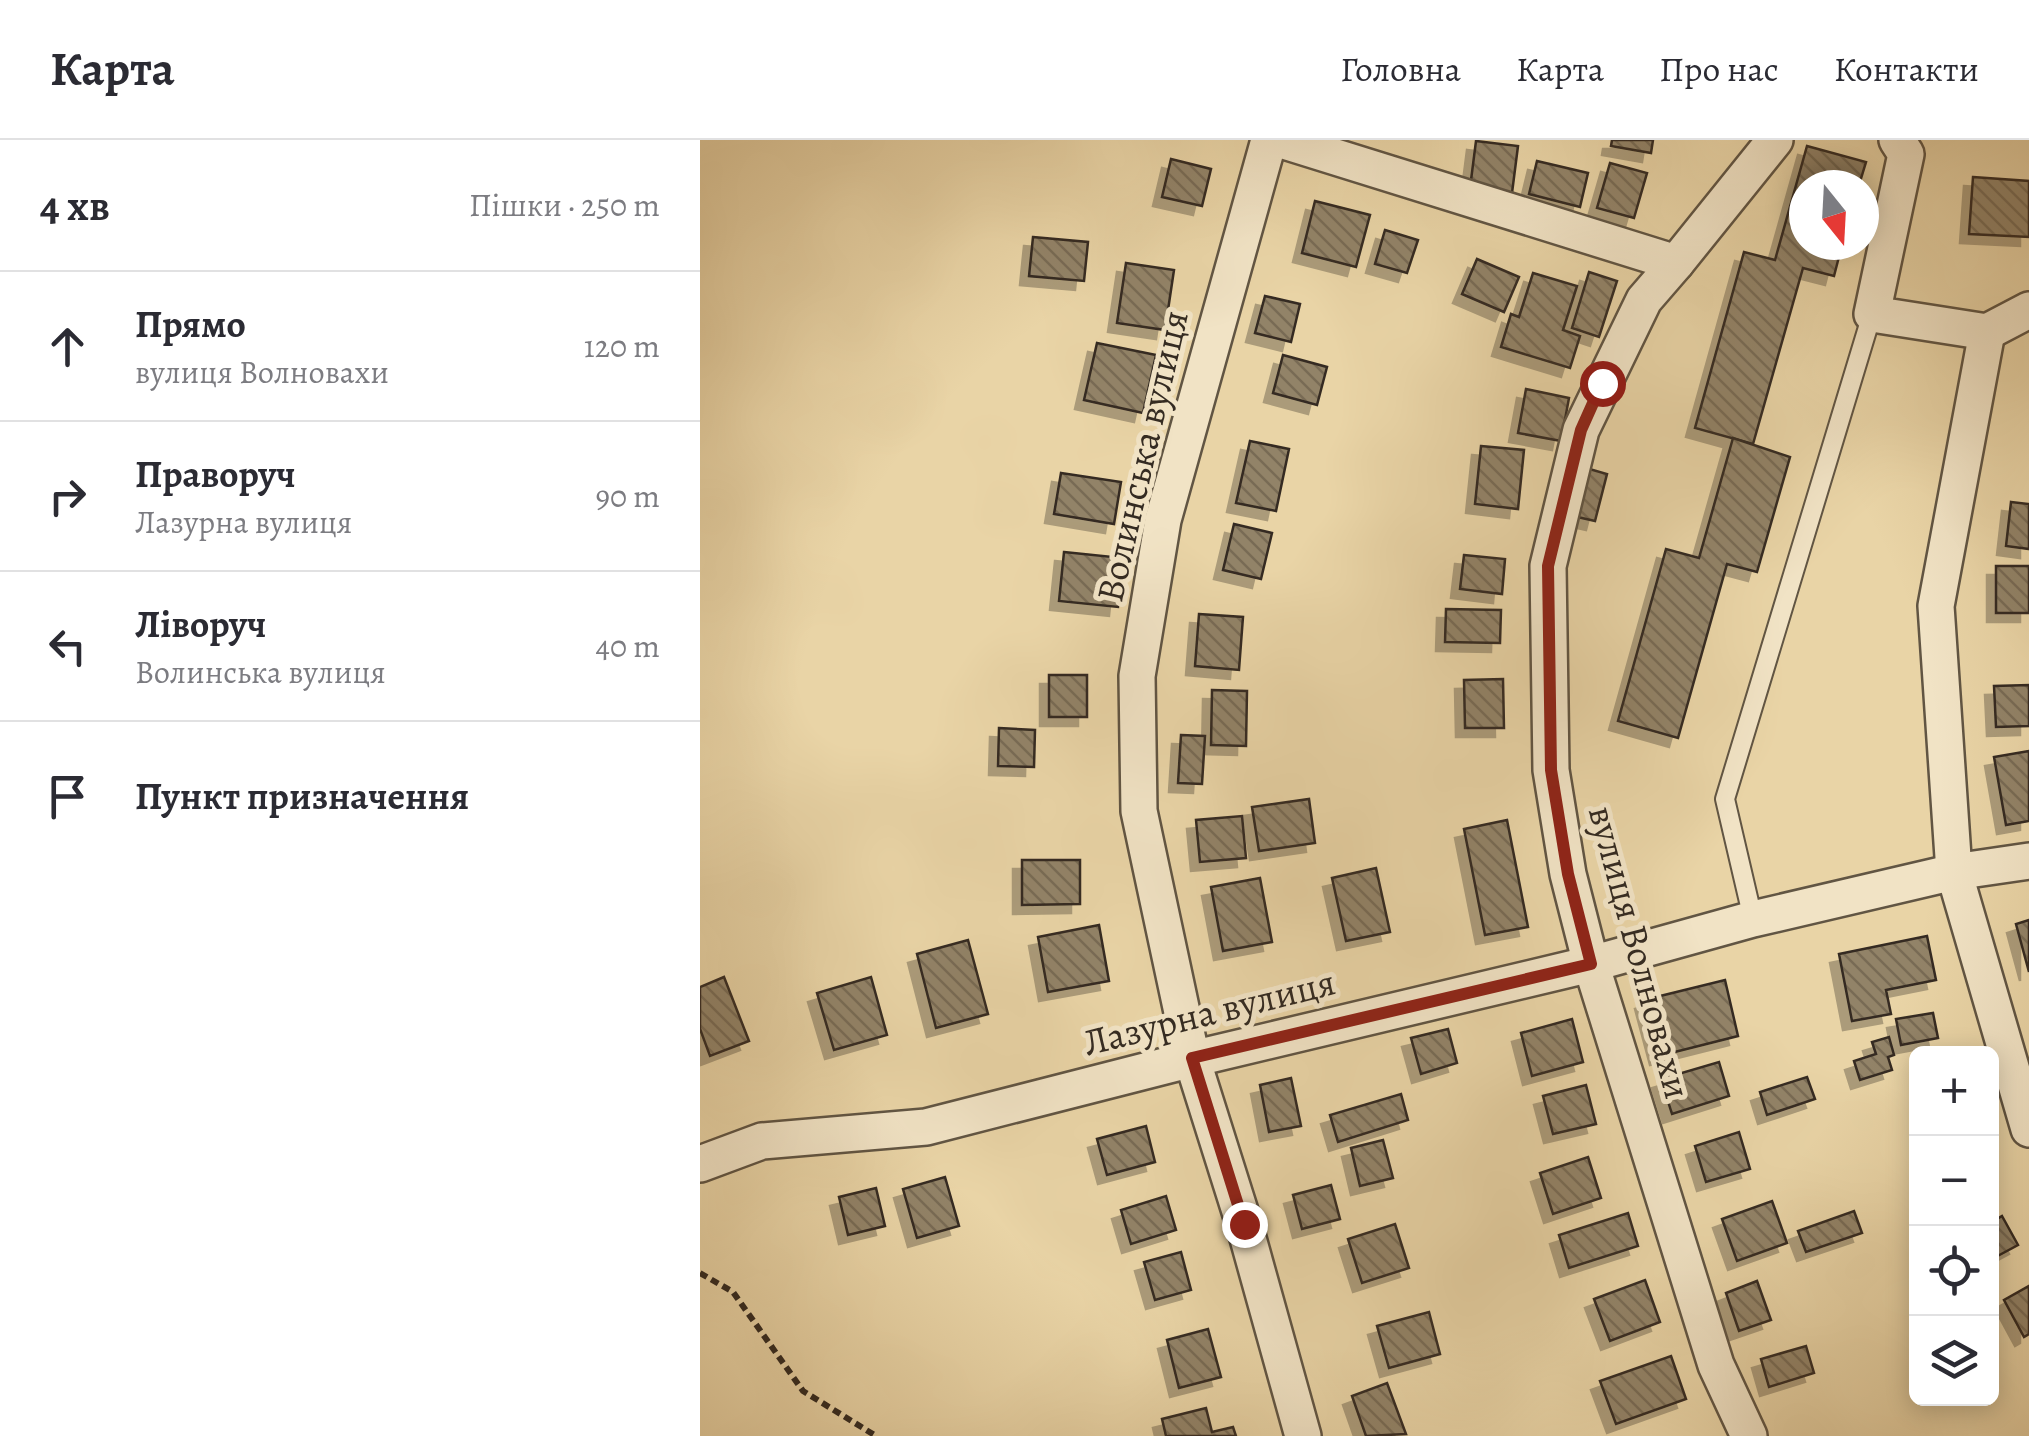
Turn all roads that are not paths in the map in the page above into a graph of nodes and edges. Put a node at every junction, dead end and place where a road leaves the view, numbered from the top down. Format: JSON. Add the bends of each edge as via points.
{"nodes":[{"id":1,"x":1269,"y":140,"type":"edge"},
{"id":2,"x":1282,"y":140,"type":"edge"},
{"id":3,"x":1775,"y":140,"type":"edge"},
{"id":4,"x":1896,"y":140,"type":"edge"},
{"id":5,"x":1676,"y":262,"type":"junction"},
{"id":6,"x":2029,"y":310,"type":"edge"},
{"id":7,"x":1872,"y":314,"type":"junction"},
{"id":8,"x":1987,"y":332,"type":"junction"},
{"id":9,"x":2029,"y":861,"type":"edge"},
{"id":10,"x":1954,"y":872,"type":"junction"},
{"id":11,"x":1753,"y":920,"type":"junction"},
{"id":12,"x":1591,"y":964,"type":"junction"},
{"id":13,"x":1192,"y":1058,"type":"junction"},
{"id":14,"x":2029,"y":1129,"type":"edge"},
{"id":15,"x":700,"y":1164,"type":"edge"},
{"id":16,"x":1303,"y":1436,"type":"edge"},
{"id":17,"x":1749,"y":1436,"type":"edge"}],
"edges":[{"from":1,"to":13,"type":"street","name":"Волинська вулиця","via":[[1162,520],[1136,676],[1139,811]]},
{"from":2,"to":5,"type":"street"},
{"from":3,"to":5,"type":"street","name":"вулиця Волновахи"},
{"from":4,"to":7,"type":"street","via":[[1906,154]]},
{"from":5,"to":12,"type":"street","name":"вулиця Волновахи","via":[[1644,300],[1581,430],[1548,566],[1551,770]]},
{"from":6,"to":8,"type":"street"},
{"from":7,"to":8,"type":"street"},
{"from":7,"to":11,"type":"lane","via":[[1725,799]]},
{"from":8,"to":10,"type":"street","via":[[1936,606]]},
{"from":9,"to":10,"type":"street","name":"Лазурна вулиця"},
{"from":10,"to":11,"type":"street","name":"Лазурна вулиця"},
{"from":10,"to":14,"type":"street"},
{"from":11,"to":12,"type":"street","name":"Лазурна вулиця"},
{"from":12,"to":13,"type":"street","name":"Лазурна вулиця"},
{"from":12,"to":17,"type":"street","name":"вулиця Волновахи","via":[[1716,1365]]},
{"from":13,"to":15,"type":"street","name":"Лазурна вулиця","via":[[926,1127],[762,1141]]},
{"from":13,"to":16,"type":"street","name":"Волинська вулиця"}]}
